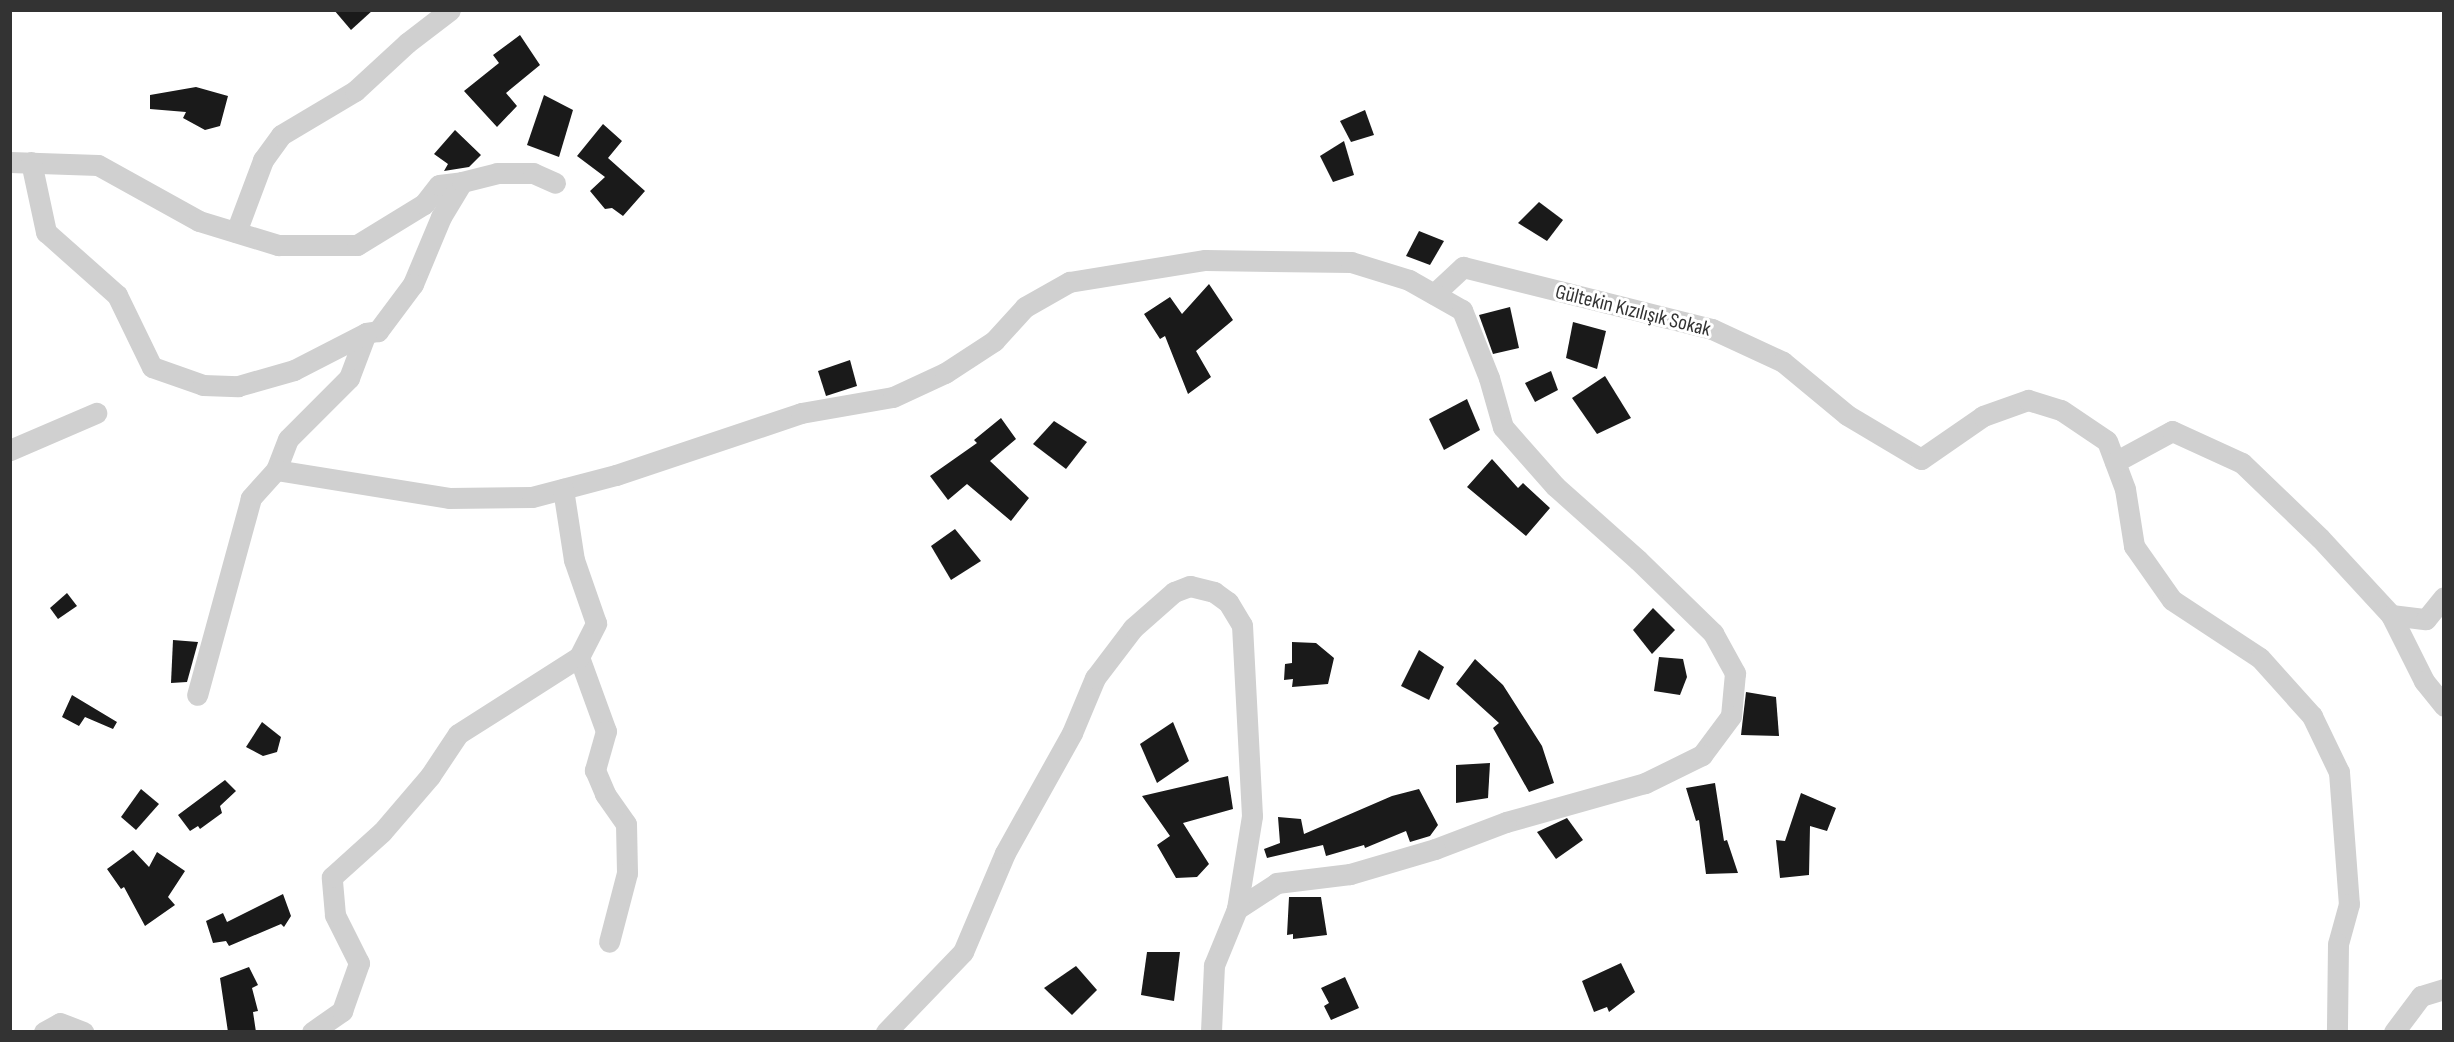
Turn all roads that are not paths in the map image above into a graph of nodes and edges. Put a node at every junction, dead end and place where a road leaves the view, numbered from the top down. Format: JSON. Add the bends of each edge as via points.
{"nodes":[{"id":1,"x":450,"y":10,"type":"edge"},
{"id":2,"x":21,"y":162,"type":"edge"},
{"id":3,"x":462,"y":182,"type":"junction"},
{"id":4,"x":555,"y":183,"type":"dead end"},
{"id":5,"x":236,"y":232,"type":"junction"},
{"id":6,"x":1434,"y":294,"type":"junction"},
{"id":7,"x":366,"y":333,"type":"junction"},
{"id":8,"x":96,"y":413,"type":"dead end"},
{"id":9,"x":10,"y":450,"type":"edge"},
{"id":10,"x":2115,"y":462,"type":"junction"},
{"id":11,"x":276,"y":470,"type":"junction"},
{"id":12,"x":563,"y":489,"type":"junction"},
{"id":13,"x":2444,"y":597,"type":"edge"},
{"id":14,"x":2391,"y":615,"type":"junction"},
{"id":15,"x":579,"y":657,"type":"junction"},
{"id":16,"x":197,"y":695,"type":"dead end"},
{"id":17,"x":2444,"y":706,"type":"edge"},
{"id":18,"x":1237,"y":909,"type":"junction"},
{"id":19,"x":609,"y":942,"type":"dead end"},
{"id":20,"x":2444,"y":989,"type":"edge"},
{"id":21,"x":44,"y":1032,"type":"edge"},
{"id":22,"x":83,"y":1032,"type":"edge"},
{"id":23,"x":312,"y":1032,"type":"edge"},
{"id":24,"x":886,"y":1032,"type":"edge"},
{"id":25,"x":1211,"y":1032,"type":"edge"},
{"id":26,"x":2337,"y":1032,"type":"edge"},
{"id":27,"x":2394,"y":1032,"type":"edge"}],
"edges":[{"from":1,"to":5,"type":"street","via":[[355,91],[281,135],[263,160]]},
{"from":2,"to":5,"type":"street","via":[[98,165],[199,220]]},
{"from":2,"to":7,"type":"street","via":[[46,232],[117,296],[152,367],[202,385],[238,386],[294,370]]},
{"from":3,"to":4,"type":"street","via":[[497,173],[533,173]]},
{"from":3,"to":5,"type":"street","via":[[439,185],[424,204],[357,245],[278,245]]},
{"from":3,"to":7,"type":"street","via":[[441,217],[413,284],[378,331]]},
{"from":6,"to":10,"type":"street","name":"Gültekin Kızılışık Sokak","via":[[1463,267],[1712,329],[1783,362],[1847,415],[1921,459],[1983,416],[2028,400],[2061,410],[2107,441]]},
{"from":6,"to":12,"type":"street","via":[[1409,280],[1351,262],[1205,260],[1069,282],[1025,307],[994,341],[945,373],[893,397],[801,412],[616,476]]},
{"from":6,"to":18,"type":"street","via":[[1462,310],[1490,378],[1503,427],[1554,486],[1713,633],[1735,673],[1731,716],[1702,755],[1645,783],[1506,822],[1435,849],[1350,874],[1277,883]]},
{"from":7,"to":11,"type":"street","via":[[349,378],[288,439]]},
{"from":8,"to":9,"type":"street"},
{"from":10,"to":14,"type":"street","via":[[2172,431],[2242,463],[2320,538]]},
{"from":10,"to":26,"type":"street","name":"Gültekin Kızılışık Sokak","via":[[2125,489],[2134,546],[2172,600],[2260,658],[2312,716],[2339,772],[2349,904],[2338,944]]},
{"from":11,"to":12,"type":"street","via":[[449,498],[532,497]]},
{"from":11,"to":16,"type":"street","via":[[251,498]]},
{"from":12,"to":15,"type":"street","via":[[574,560],[596,623]]},
{"from":13,"to":14,"type":"street","via":[[2426,619]]},
{"from":14,"to":17,"type":"street","via":[[2424,681]]},
{"from":15,"to":19,"type":"street","via":[[606,731],[596,770],[605,794],[626,824],[627,873]]},
{"from":15,"to":23,"type":"street","via":[[458,734],[430,776],[382,832],[332,877],[335,915],[359,963],[342,1011]]},
{"from":18,"to":24,"type":"street","via":[[1252,816],[1242,625],[1228,602],[1214,592],[1191,586],[1174,592],[1133,628],[1095,678],[1072,733],[1005,853],[963,952]]},
{"from":18,"to":25,"type":"street","via":[[1214,966]]},
{"from":20,"to":27,"type":"street","via":[[2421,996]]},
{"from":21,"to":22,"type":"street","via":[[60,1023]]}]}
